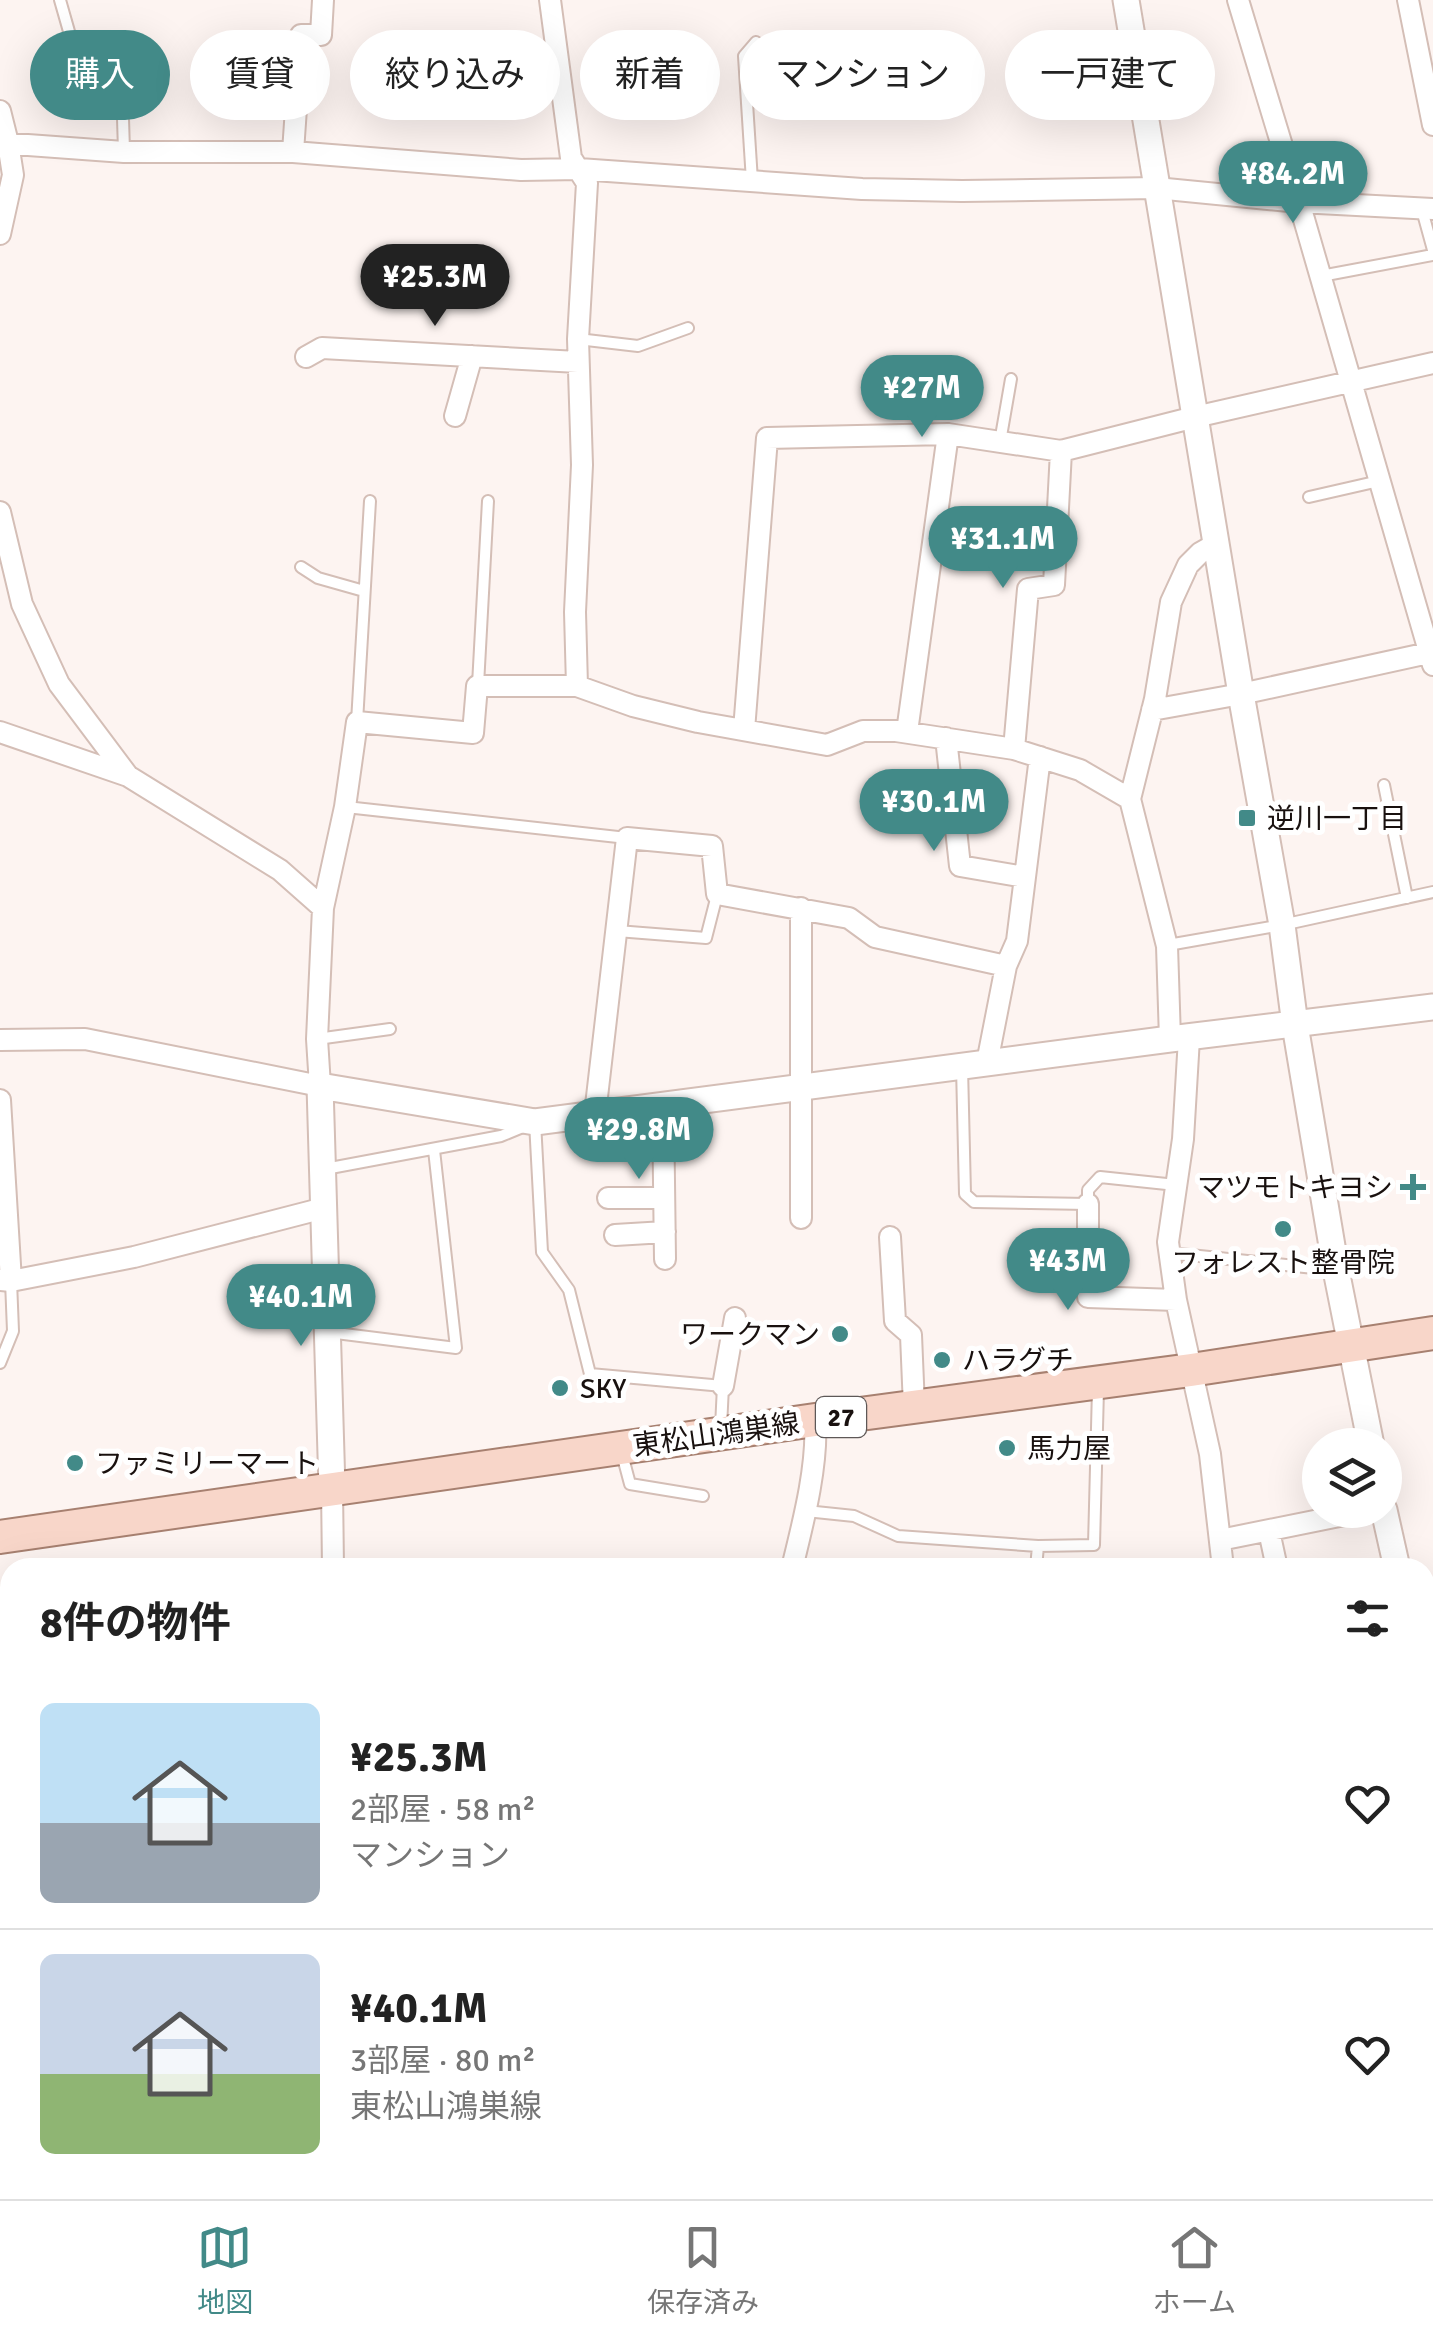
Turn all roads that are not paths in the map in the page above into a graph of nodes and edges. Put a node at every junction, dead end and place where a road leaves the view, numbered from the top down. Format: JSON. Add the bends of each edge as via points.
{"nodes":[{"id":1,"x":60,"y":0,"type":"edge"},
{"id":2,"x":324,"y":0,"type":"edge"},
{"id":3,"x":550,"y":0,"type":"edge"},
{"id":4,"x":1126,"y":0,"type":"edge"},
{"id":5,"x":1238,"y":0,"type":"edge"},
{"id":6,"x":1408,"y":0,"type":"edge"},
{"id":7,"x":0,"y":111,"type":"edge"},
{"id":8,"x":748,"y":120,"type":"edge"},
{"id":9,"x":1433,"y":125,"type":"edge"},
{"id":10,"x":4,"y":143,"type":"edge"},
{"id":11,"x":124,"y":152,"type":"junction"},
{"id":12,"x":293,"y":152,"type":"junction"},
{"id":13,"x":579,"y":169,"type":"junction"},
{"id":14,"x":752,"y":182,"type":"junction"},
{"id":15,"x":1156,"y":188,"type":"junction"},
{"id":16,"x":1300,"y":202,"type":"junction"},
{"id":17,"x":1428,"y":209,"type":"edge"},
{"id":18,"x":0,"y":234,"type":"edge"},
{"id":19,"x":1433,"y":253,"type":"edge"},
{"id":20,"x":1321,"y":276,"type":"junction"},
{"id":21,"x":688,"y":328,"type":"dead end"},
{"id":22,"x":578,"y":339,"type":"junction"},
{"id":23,"x":306,"y":356,"type":"dead end"},
{"id":24,"x":472,"y":356,"type":"junction"},
{"id":25,"x":578,"y":362,"type":"junction"},
{"id":26,"x":1433,"y":363,"type":"edge"},
{"id":27,"x":1011,"y":378,"type":"dead end"},
{"id":28,"x":1351,"y":381,"type":"junction"},
{"id":29,"x":455,"y":416,"type":"dead end"},
{"id":30,"x":1195,"y":417,"type":"junction"},
{"id":31,"x":948,"y":434,"type":"junction"},
{"id":32,"x":1000,"y":442,"type":"junction"},
{"id":33,"x":1061,"y":451,"type":"junction"},
{"id":34,"x":1380,"y":481,"type":"junction"},
{"id":35,"x":1309,"y":497,"type":"dead end"},
{"id":36,"x":488,"y":501,"type":"dead end"},
{"id":37,"x":370,"y":502,"type":"dead end"},
{"id":38,"x":0,"y":512,"type":"edge"},
{"id":39,"x":1216,"y":544,"type":"junction"},
{"id":40,"x":301,"y":567,"type":"dead end"},
{"id":41,"x":364,"y":592,"type":"junction"},
{"id":42,"x":1432,"y":657,"type":"edge"},
{"id":43,"x":478,"y":686,"type":"junction"},
{"id":44,"x":576,"y":686,"type":"junction"},
{"id":45,"x":1241,"y":694,"type":"junction"},
{"id":46,"x":1152,"y":710,"type":"junction"},
{"id":47,"x":357,"y":722,"type":"junction"},
{"id":48,"x":744,"y":730,"type":"junction"},
{"id":49,"x":0,"y":732,"type":"edge"},
{"id":50,"x":907,"y":732,"type":"junction"},
{"id":51,"x":946,"y":738,"type":"junction"},
{"id":52,"x":1014,"y":749,"type":"junction"},
{"id":53,"x":1040,"y":757,"type":"junction"},
{"id":54,"x":128,"y":776,"type":"junction"},
{"id":55,"x":1384,"y":785,"type":"dead end"},
{"id":56,"x":1130,"y":799,"type":"junction"},
{"id":57,"x":345,"y":807,"type":"junction"},
{"id":58,"x":626,"y":838,"type":"junction"},
{"id":59,"x":1025,"y":877,"type":"junction"},
{"id":60,"x":1433,"y":892,"type":"edge"},
{"id":61,"x":718,"y":894,"type":"junction"},
{"id":62,"x":1407,"y":898,"type":"junction"},
{"id":63,"x":323,"y":908,"type":"junction"},
{"id":64,"x":800,"y":908,"type":"junction"},
{"id":65,"x":1282,"y":925,"type":"junction"},
{"id":66,"x":617,"y":931,"type":"junction"},
{"id":67,"x":1167,"y":946,"type":"junction"},
{"id":68,"x":1006,"y":966,"type":"junction"},
{"id":69,"x":1433,"y":1007,"type":"edge"},
{"id":70,"x":1295,"y":1025,"type":"junction"},
{"id":71,"x":390,"y":1028,"type":"dead end"},
{"id":72,"x":1179,"y":1038,"type":"junction"},
{"id":73,"x":317,"y":1039,"type":"junction"},
{"id":74,"x":0,"y":1040,"type":"edge"},
{"id":75,"x":974,"y":1065,"type":"junction"},
{"id":76,"x":320,"y":1086,"type":"junction"},
{"id":77,"x":802,"y":1087,"type":"junction"},
{"id":78,"x":0,"y":1100,"type":"edge"},
{"id":79,"x":662,"y":1105,"type":"junction"},
{"id":80,"x":595,"y":1114,"type":"junction"},
{"id":81,"x":535,"y":1122,"type":"junction"},
{"id":82,"x":434,"y":1150,"type":"junction"},
{"id":83,"x":324,"y":1169,"type":"junction"},
{"id":84,"x":1176,"y":1185,"type":"junction"},
{"id":85,"x":608,"y":1198,"type":"dead end"},
{"id":86,"x":664,"y":1198,"type":"junction"},
{"id":87,"x":1088,"y":1204,"type":"junction"},
{"id":88,"x":324,"y":1208,"type":"junction"},
{"id":89,"x":801,"y":1218,"type":"dead end"},
{"id":90,"x":664,"y":1232,"type":"junction"},
{"id":91,"x":615,"y":1236,"type":"dead end"},
{"id":92,"x":890,"y":1237,"type":"dead end"},
{"id":93,"x":1170,"y":1253,"type":"junction"},
{"id":94,"x":665,"y":1259,"type":"dead end"},
{"id":95,"x":1336,"y":1270,"type":"junction"},
{"id":96,"x":5,"y":1280,"type":"edge"},
{"id":97,"x":1176,"y":1300,"type":"junction"},
{"id":98,"x":735,"y":1318,"type":"dead end"},
{"id":99,"x":328,"y":1332,"type":"junction"},
{"id":100,"x":1433,"y":1333,"type":"edge"},
{"id":101,"x":1351,"y":1346,"type":"junction"},
{"id":102,"x":0,"y":1363,"type":"edge"},
{"id":103,"x":1191,"y":1370,"type":"junction"},
{"id":104,"x":1098,"y":1383,"type":"junction"},
{"id":105,"x":723,"y":1386,"type":"junction"},
{"id":106,"x":914,"y":1407,"type":"junction"},
{"id":107,"x":815,"y":1420,"type":"junction"},
{"id":108,"x":1368,"y":1428,"type":"edge"},
{"id":109,"x":722,"y":1434,"type":"junction"},
{"id":110,"x":621,"y":1448,"type":"junction"},
{"id":111,"x":332,"y":1488,"type":"junction"},
{"id":112,"x":703,"y":1496,"type":"dead end"},
{"id":113,"x":806,"y":1511,"type":"junction"},
{"id":114,"x":1302,"y":1524,"type":"edge"},
{"id":115,"x":1388,"y":1528,"type":"edge"},
{"id":116,"x":1268,"y":1531,"type":"junction"},
{"id":117,"x":0,"y":1537,"type":"edge"},
{"id":118,"x":1220,"y":1540,"type":"junction"},
{"id":119,"x":1038,"y":1546,"type":"junction"},
{"id":120,"x":333,"y":1558,"type":"edge"},
{"id":121,"x":794,"y":1558,"type":"edge"},
{"id":122,"x":1037,"y":1558,"type":"edge"},
{"id":123,"x":1221,"y":1558,"type":"edge"},
{"id":124,"x":1275,"y":1558,"type":"edge"},
{"id":125,"x":1395,"y":1558,"type":"edge"}],
"edges":[{"from":1,"to":11,"type":"lane","via":[[73,81],[122,86]]},
{"from":2,"to":12,"type":"street","via":[[321,35],[301,35]]},
{"from":3,"to":13,"type":"street","via":[[571,158]]},
{"from":4,"to":15,"type":"street"},
{"from":5,"to":16,"type":"street"},
{"from":6,"to":9,"type":"street"},
{"from":7,"to":10,"type":"street"},
{"from":8,"to":14,"type":"lane"},
{"from":10,"to":11,"type":"street"},
{"from":10,"to":18,"type":"street","via":[[13,175]]},
{"from":11,"to":12,"type":"street"},
{"from":12,"to":13,"type":"street"},
{"from":13,"to":14,"type":"street"},
{"from":13,"to":22,"type":"street","via":[[587,184]]},
{"from":14,"to":15,"type":"street","via":[[945,191]]},
{"from":15,"to":16,"type":"street"},
{"from":15,"to":30,"type":"street"},
{"from":16,"to":17,"type":"street"},
{"from":16,"to":20,"type":"street"},
{"from":17,"to":19,"type":"lane"},
{"from":19,"to":20,"type":"lane"},
{"from":20,"to":28,"type":"street"},
{"from":21,"to":22,"type":"lane","via":[[638,346]]},
{"from":22,"to":25,"type":"street"},
{"from":23,"to":24,"type":"street","via":[[322,348]]},
{"from":24,"to":25,"type":"street"},
{"from":24,"to":29,"type":"street"},
{"from":25,"to":44,"type":"street"},
{"from":26,"to":28,"type":"street"},
{"from":27,"to":32,"type":"lane"},
{"from":28,"to":30,"type":"street"},
{"from":28,"to":34,"type":"street"},
{"from":30,"to":33,"type":"street"},
{"from":30,"to":39,"type":"street"},
{"from":31,"to":32,"type":"street"},
{"from":31,"to":48,"type":"street","via":[[767,438]]},
{"from":31,"to":50,"type":"street"},
{"from":32,"to":33,"type":"street"},
{"from":33,"to":52,"type":"street","via":[[1054,585],[1028,589]]},
{"from":34,"to":35,"type":"lane"},
{"from":34,"to":42,"type":"street"},
{"from":36,"to":43,"type":"lane"},
{"from":37,"to":41,"type":"lane"},
{"from":38,"to":54,"type":"street","via":[[22,604],[59,684]]},
{"from":39,"to":45,"type":"street"},
{"from":39,"to":46,"type":"street","via":[[1188,565],[1171,602]]},
{"from":40,"to":41,"type":"lane"},
{"from":41,"to":47,"type":"lane"},
{"from":42,"to":45,"type":"street"},
{"from":43,"to":44,"type":"street"},
{"from":43,"to":47,"type":"street","via":[[473,734]]},
{"from":44,"to":48,"type":"street"},
{"from":45,"to":46,"type":"street"},
{"from":45,"to":65,"type":"street"},
{"from":46,"to":56,"type":"street"},
{"from":47,"to":57,"type":"street"},
{"from":48,"to":50,"type":"street","via":[[826,745],[863,731]]},
{"from":49,"to":54,"type":"street"},
{"from":50,"to":51,"type":"street"},
{"from":51,"to":52,"type":"street"},
{"from":51,"to":59,"type":"street","via":[[960,866]]},
{"from":52,"to":53,"type":"street"},
{"from":53,"to":56,"type":"street","via":[[1080,770]]},
{"from":53,"to":59,"type":"street"},
{"from":54,"to":63,"type":"street","via":[[280,870]]},
{"from":55,"to":62,"type":"lane"},
{"from":56,"to":67,"type":"street"},
{"from":57,"to":58,"type":"lane"},
{"from":57,"to":63,"type":"street"},
{"from":58,"to":61,"type":"street","via":[[712,846]]},
{"from":58,"to":66,"type":"street"},
{"from":59,"to":68,"type":"street","via":[[1017,941]]},
{"from":60,"to":62,"type":"lane"},
{"from":61,"to":64,"type":"street"},
{"from":61,"to":66,"type":"lane","via":[[706,938]]},
{"from":62,"to":65,"type":"lane"},
{"from":63,"to":73,"type":"street"},
{"from":64,"to":68,"type":"street","via":[[849,918],[874,937]]},
{"from":64,"to":77,"type":"street"},
{"from":65,"to":67,"type":"lane"},
{"from":65,"to":70,"type":"street"},
{"from":66,"to":80,"type":"street"},
{"from":67,"to":72,"type":"street"},
{"from":68,"to":75,"type":"street"},
{"from":69,"to":70,"type":"street"},
{"from":70,"to":72,"type":"street"},
{"from":70,"to":95,"type":"street"},
{"from":71,"to":73,"type":"lane"},
{"from":72,"to":75,"type":"street"},
{"from":72,"to":84,"type":"street","via":[[1183,1138]]},
{"from":73,"to":76,"type":"street"},
{"from":74,"to":76,"type":"street","via":[[85,1039]]},
{"from":75,"to":77,"type":"street"},
{"from":75,"to":87,"type":"lane","via":[[965,1194],[974,1202]]},
{"from":76,"to":81,"type":"street"},
{"from":76,"to":83,"type":"street"},
{"from":77,"to":79,"type":"street"},
{"from":77,"to":89,"type":"street"},
{"from":78,"to":96,"type":"street"},
{"from":79,"to":80,"type":"street"},
{"from":79,"to":86,"type":"street"},
{"from":80,"to":81,"type":"street"},
{"from":81,"to":82,"type":"lane"},
{"from":81,"to":105,"type":"lane","via":[[542,1252],[569,1290],[590,1374]]},
{"from":82,"to":83,"type":"lane"},
{"from":82,"to":99,"type":"lane","via":[[456,1348]]},
{"from":83,"to":88,"type":"street"},
{"from":84,"to":87,"type":"lane","via":[[1100,1177],[1088,1190]]},
{"from":84,"to":93,"type":"street"},
{"from":85,"to":86,"type":"street"},
{"from":86,"to":90,"type":"street"},
{"from":87,"to":97,"type":"street","via":[[1088,1298]]},
{"from":88,"to":96,"type":"street","via":[[134,1257]]},
{"from":88,"to":99,"type":"street"},
{"from":90,"to":91,"type":"street"},
{"from":90,"to":94,"type":"street"},
{"from":92,"to":106,"type":"street","via":[[895,1321],[911,1335]]},
{"from":93,"to":95,"type":"lane"},
{"from":93,"to":97,"type":"street"},
{"from":95,"to":101,"type":"street"},
{"from":96,"to":102,"type":"lane","via":[[12,1331]]},
{"from":97,"to":103,"type":"street"},
{"from":98,"to":105,"type":"street"},
{"from":99,"to":111,"type":"street"},
{"from":100,"to":101,"type":"main road","name":"東松山鴻巣線","number":"27"},
{"from":101,"to":103,"type":"main road","name":"東松山鴻巣線","number":"27"},
{"from":101,"to":108,"type":"street"},
{"from":103,"to":104,"type":"main road","name":"東松山鴻巣線","number":"27"},
{"from":103,"to":118,"type":"street"},
{"from":104,"to":106,"type":"main road","name":"東松山鴻巣線","number":"27"},
{"from":104,"to":119,"type":"lane","via":[[1094,1546]]},
{"from":105,"to":109,"type":"lane"},
{"from":106,"to":107,"type":"main road","name":"東松山鴻巣線","number":"27"},
{"from":107,"to":109,"type":"main road","name":"東松山鴻巣線","number":"27"},
{"from":107,"to":113,"type":"street"},
{"from":109,"to":110,"type":"main road","name":"東松山鴻巣線","number":"27"},
{"from":110,"to":111,"type":"main road","name":"東松山鴻巣線","number":"27"},
{"from":110,"to":112,"type":"lane","via":[[630,1484]]},
{"from":111,"to":117,"type":"main road","name":"東松山鴻巣線","number":"27"},
{"from":111,"to":120,"type":"street"},
{"from":113,"to":119,"type":"lane","via":[[854,1516],[898,1536]]},
{"from":113,"to":121,"type":"street"},
{"from":114,"to":116,"type":"street"},
{"from":115,"to":125,"type":"street"},
{"from":116,"to":118,"type":"street"},
{"from":116,"to":124,"type":"street"},
{"from":118,"to":123,"type":"street"},
{"from":119,"to":122,"type":"lane"}]}
